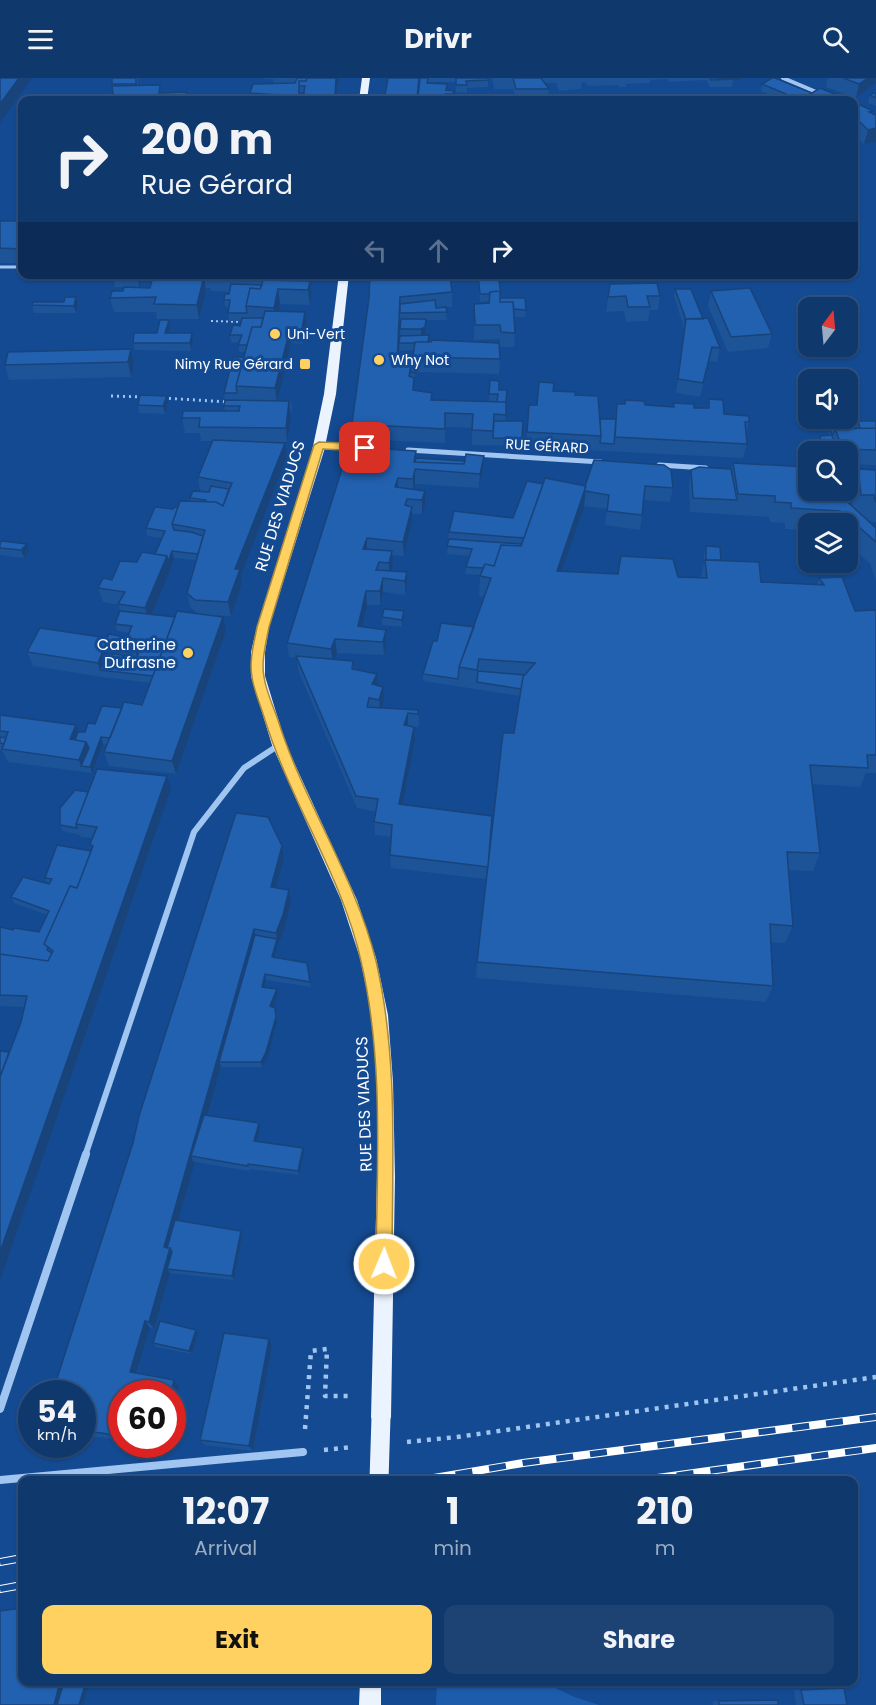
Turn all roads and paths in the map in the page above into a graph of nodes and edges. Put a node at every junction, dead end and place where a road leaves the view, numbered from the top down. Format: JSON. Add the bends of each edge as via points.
{"nodes":[{"id":1,"x":366,"y":78,"type":"edge"},
{"id":2,"x":783,"y":78,"type":"edge"},
{"id":3,"x":364,"y":96,"type":"edge"},
{"id":4,"x":826,"y":96,"type":"edge"},
{"id":5,"x":0,"y":267,"type":"edge"},
{"id":6,"x":18,"y":267,"type":"edge"},
{"id":7,"x":343,"y":279,"type":"edge"},
{"id":8,"x":211,"y":321,"type":"dead end"},
{"id":9,"x":246,"y":322,"type":"edge"},
{"id":10,"x":111,"y":396,"type":"dead end"},
{"id":11,"x":235,"y":403,"type":"edge"},
{"id":12,"x":319,"y":445,"type":"junction"},
{"id":13,"x":366,"y":448,"type":"edge"},
{"id":14,"x":400,"y":450,"type":"edge"},
{"id":15,"x":607,"y":462,"type":"edge"},
{"id":16,"x":651,"y":465,"type":"edge"},
{"id":17,"x":718,"y":468,"type":"edge"},
{"id":18,"x":858,"y":475,"type":"edge"},
{"id":19,"x":876,"y":476,"type":"edge"},
{"id":20,"x":279,"y":745,"type":"junction"},
{"id":21,"x":876,"y":1377,"type":"edge"},
{"id":22,"x":326,"y":1396,"type":"dead end"},
{"id":23,"x":0,"y":1409,"type":"edge"},
{"id":24,"x":457,"y":1437,"type":"dead end"},
{"id":25,"x":303,"y":1452,"type":"joint"},
{"id":26,"x":43,"y":1476,"type":"edge"},
{"id":27,"x":379,"y":1476,"type":"edge"},
{"id":28,"x":18,"y":1478,"type":"edge"},
{"id":29,"x":0,"y":1480,"type":"edge"},
{"id":30,"x":371,"y":1686,"type":"edge"},
{"id":31,"x":370,"y":1705,"type":"edge"}],
"edges":[{"from":1,"to":3,"type":"main road"},
{"from":2,"to":4,"type":"street"},
{"from":5,"to":6,"type":"lane"},
{"from":7,"to":12,"type":"main road","name":"RUE DES VIADUCS","via":[[330,394]]},
{"from":8,"to":9,"type":"path"},
{"from":10,"to":11,"type":"path"},
{"from":12,"to":13,"type":"street"},
{"from":12,"to":20,"type":"main road","name":"RUE DES VIADUCS","via":[[258,652],[258,676]]},
{"from":14,"to":15,"type":"street","name":"RUE GÉRARD"},
{"from":16,"to":17,"type":"street"},
{"from":18,"to":19,"type":"street"},
{"from":20,"to":23,"type":"street","via":[[244,768],[194,832]]},
{"from":20,"to":27,"type":"main road","name":"RUE DES VIADUCS","bridge":true,"via":[[350,900],[380,1015],[386,1177]]},
{"from":21,"to":24,"type":"path"},
{"from":22,"to":25,"type":"path","via":[[327,1349],[311,1351]]},
{"from":25,"to":26,"type":"street"},
{"from":28,"to":29,"type":"street"},
{"from":30,"to":31,"type":"main road"}]}
